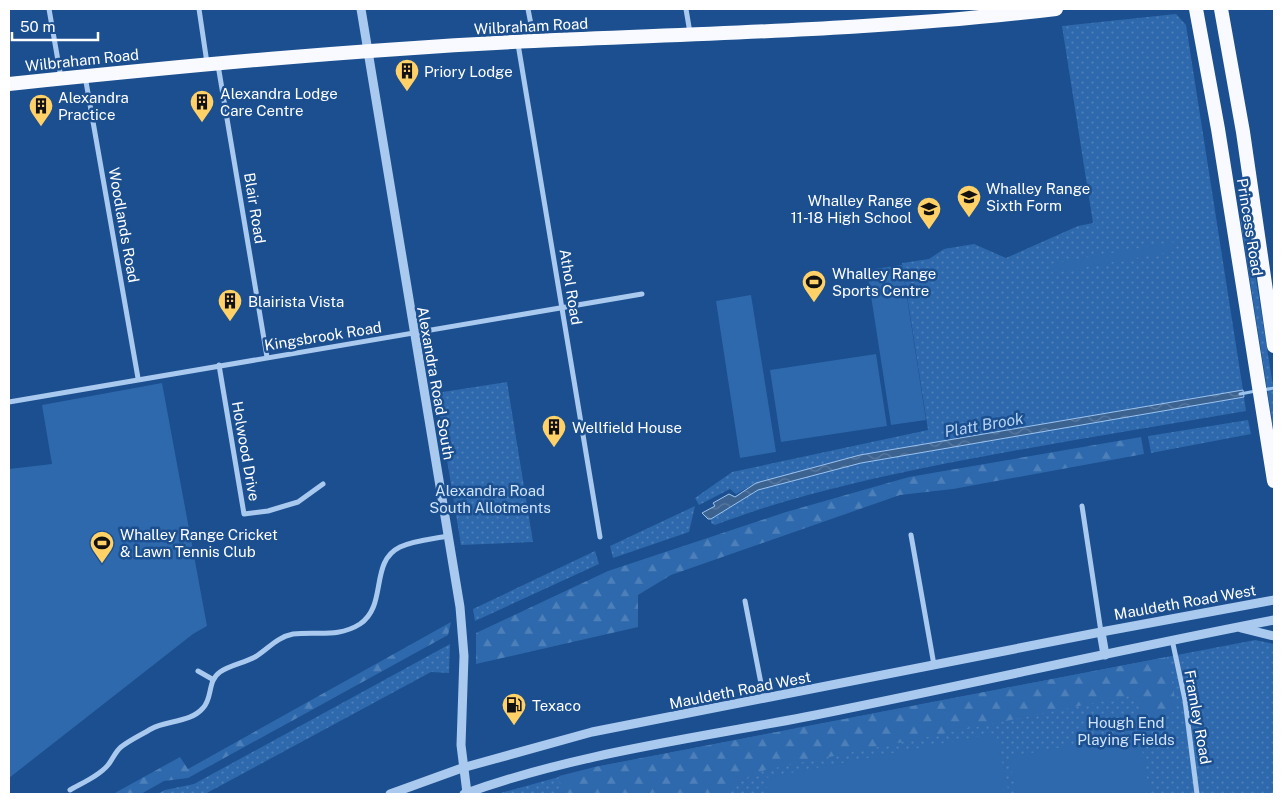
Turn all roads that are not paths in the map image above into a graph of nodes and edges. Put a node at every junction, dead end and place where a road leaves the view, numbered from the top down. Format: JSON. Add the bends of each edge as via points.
{"nodes":[{"id":1,"x":49,"y":9,"type":"edge"},
{"id":2,"x":199,"y":9,"type":"edge"},
{"id":3,"x":361,"y":9,"type":"edge"},
{"id":4,"x":528,"y":9,"type":"edge"},
{"id":5,"x":686,"y":9,"type":"edge"},
{"id":6,"x":1056,"y":9,"type":"edge"},
{"id":7,"x":1196,"y":9,"type":"edge"},
{"id":8,"x":1221,"y":9,"type":"edge"},
{"id":9,"x":690,"y":36,"type":"junction"},
{"id":10,"x":534,"y":41,"type":"junction"},
{"id":11,"x":518,"y":42,"type":"junction"},
{"id":12,"x":368,"y":52,"type":"junction"},
{"id":13,"x":212,"y":63,"type":"junction"},
{"id":14,"x":85,"y":76,"type":"junction"},
{"id":15,"x":61,"y":78,"type":"junction"},
{"id":16,"x":9,"y":84,"type":"edge"},
{"id":17,"x":642,"y":294,"type":"dead end"},
{"id":18,"x":562,"y":308,"type":"junction"},
{"id":19,"x":414,"y":333,"type":"junction"},
{"id":20,"x":1274,"y":346,"type":"edge"},
{"id":21,"x":267,"y":357,"type":"junction"},
{"id":22,"x":219,"y":365,"type":"junction"},
{"id":23,"x":138,"y":378,"type":"junction"},
{"id":24,"x":9,"y":402,"type":"edge"},
{"id":25,"x":1274,"y":480,"type":"edge"},
{"id":26,"x":323,"y":484,"type":"dead end"},
{"id":27,"x":1082,"y":506,"type":"dead end"},
{"id":28,"x":911,"y":535,"type":"dead end"},
{"id":29,"x":448,"y":536,"type":"junction"},
{"id":30,"x":600,"y":537,"type":"dead end"},
{"id":31,"x":1274,"y":600,"type":"edge"},
{"id":32,"x":746,"y":601,"type":"dead end"},
{"id":33,"x":1274,"y":620,"type":"edge"},
{"id":34,"x":1237,"y":627,"type":"junction"},
{"id":35,"x":1101,"y":632,"type":"junction"},
{"id":36,"x":1274,"y":636,"type":"edge"},
{"id":37,"x":1173,"y":644,"type":"dead end"},
{"id":38,"x":1106,"y":655,"type":"junction"},
{"id":39,"x":934,"y":666,"type":"junction"},
{"id":40,"x":198,"y":671,"type":"dead end"},
{"id":41,"x":212,"y":679,"type":"junction"},
{"id":42,"x":764,"y":700,"type":"junction"},
{"id":43,"x":462,"y":768,"type":"junction"},
{"id":44,"x":70,"y":790,"type":"dead end"},
{"id":45,"x":390,"y":794,"type":"edge"},
{"id":46,"x":466,"y":794,"type":"edge"},
{"id":47,"x":1197,"y":794,"type":"edge"}],
"edges":[{"from":1,"to":15,"type":"street"},
{"from":2,"to":13,"type":"street","name":"Blair Road"},
{"from":3,"to":12,"type":"street","name":"Alexandra Road South"},
{"from":4,"to":10,"type":"street"},
{"from":5,"to":9,"type":"street"},
{"from":6,"to":9,"type":"highway","name":"Wilbraham Road","via":[[930,21]]},
{"from":7,"to":25,"type":"highway","name":"Princess Road"},
{"from":8,"to":20,"type":"highway","name":"Princess Road","via":[[1243,132]]},
{"from":9,"to":10,"type":"highway","name":"Wilbraham Road"},
{"from":10,"to":11,"type":"highway","name":"Wilbraham Road"},
{"from":11,"to":12,"type":"highway","name":"Wilbraham Road"},
{"from":11,"to":18,"type":"street","name":"Athol Road"},
{"from":12,"to":13,"type":"highway","name":"Wilbraham Road"},
{"from":12,"to":19,"type":"street","name":"Alexandra Road South"},
{"from":13,"to":14,"type":"highway","name":"Wilbraham Road"},
{"from":13,"to":21,"type":"street","name":"Blair Road"},
{"from":14,"to":15,"type":"highway","name":"Wilbraham Road"},
{"from":14,"to":23,"type":"street","name":"Woodlands Road"},
{"from":15,"to":16,"type":"highway","name":"Wilbraham Road"},
{"from":17,"to":18,"type":"street","name":"Kingsbrook Road"},
{"from":18,"to":19,"type":"street","name":"Kingsbrook Road"},
{"from":18,"to":30,"type":"street","name":"Athol Road"},
{"from":19,"to":21,"type":"street","name":"Kingsbrook Road"},
{"from":19,"to":29,"type":"street","name":"Alexandra Road South"},
{"from":21,"to":22,"type":"street","name":"Kingsbrook Road"},
{"from":22,"to":23,"type":"street","name":"Kingsbrook Road"},
{"from":22,"to":26,"type":"street","name":"Holwood Drive","via":[[244,514],[298,502]]},
{"from":23,"to":24,"type":"street","name":"Kingsbrook Road"},
{"from":27,"to":35,"type":"street"},
{"from":28,"to":39,"type":"street"},
{"from":29,"to":41,"type":"street","via":[[407,545],[390,554],[378,580],[376,603],[361,623],[337,633],[293,634],[280,638],[255,657],[220,671]]},
{"from":29,"to":43,"type":"street","name":"Alexandra Road South","via":[[460,607],[464,656]]},
{"from":31,"to":35,"type":"street","name":"Mauldeth Road West"},
{"from":32,"to":42,"type":"street"},
{"from":33,"to":34,"type":"street"},
{"from":34,"to":36,"type":"street"},
{"from":34,"to":38,"type":"street"},
{"from":35,"to":38,"type":"street","name":"Mauldeth Road West"},
{"from":35,"to":39,"type":"street","name":"Mauldeth Road West"},
{"from":37,"to":47,"type":"street","name":"Framley Road","via":[[1185,700]]},
{"from":38,"to":46,"type":"street","via":[[655,744],[529,773]]},
{"from":39,"to":42,"type":"street","name":"Mauldeth Road West"},
{"from":40,"to":41,"type":"street"},
{"from":41,"to":44,"type":"street","via":[[204,708],[183,720],[153,728],[121,747],[108,765]]},
{"from":42,"to":43,"type":"street","name":"Mauldeth Road West","via":[[592,732]]},
{"from":43,"to":45,"type":"street","name":"Mauldeth Road West"},
{"from":43,"to":46,"type":"street","name":"Alexandra Road South"}]}
